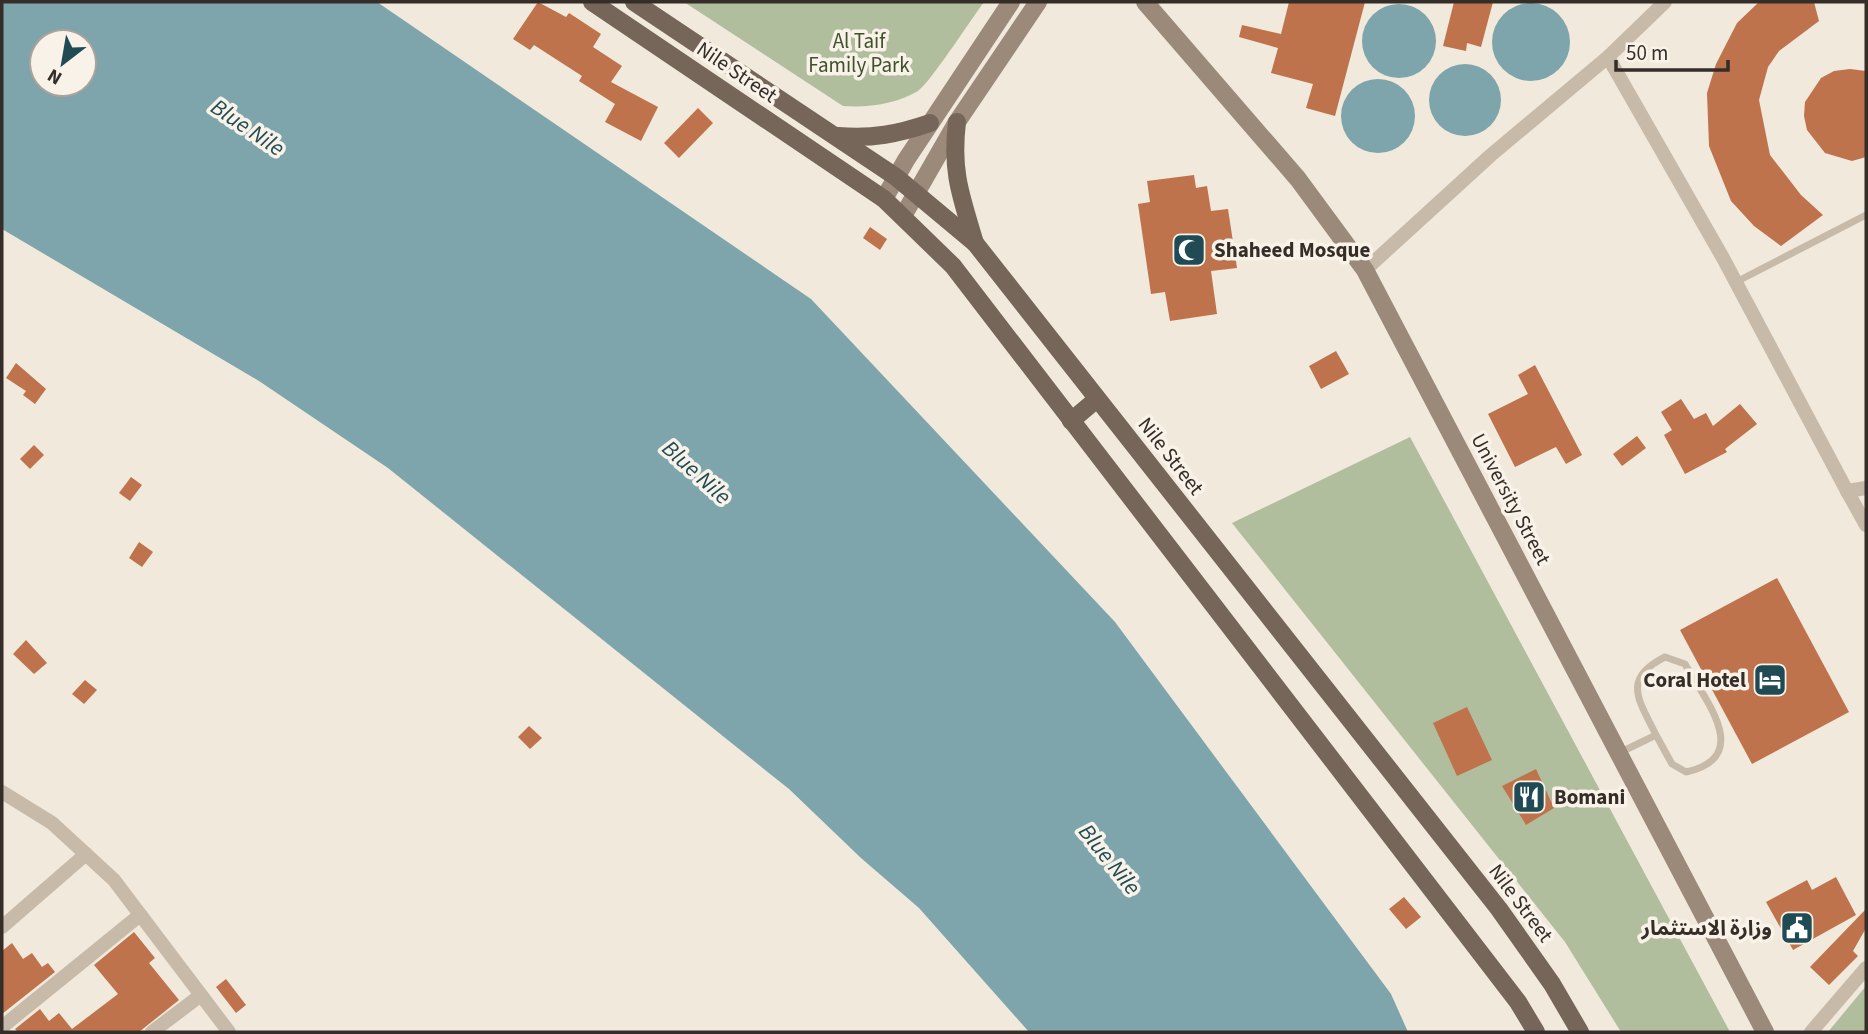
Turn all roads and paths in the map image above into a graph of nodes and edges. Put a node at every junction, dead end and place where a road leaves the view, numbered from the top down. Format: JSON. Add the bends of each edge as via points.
{"nodes":[{"id":1,"x":592,"y":2,"type":"edge"},
{"id":2,"x":634,"y":2,"type":"edge"},
{"id":3,"x":1011,"y":2,"type":"edge"},
{"id":4,"x":1038,"y":2,"type":"edge"},
{"id":5,"x":1145,"y":2,"type":"edge"},
{"id":6,"x":1159,"y":2,"type":"edge"},
{"id":7,"x":1665,"y":2,"type":"edge"},
{"id":8,"x":1165,"y":24,"type":"junction"},
{"id":9,"x":1608,"y":57,"type":"junction"},
{"id":10,"x":740,"y":72,"type":"junction"},
{"id":11,"x":729,"y":94,"type":"junction"},
{"id":12,"x":930,"y":122,"type":"junction"},
{"id":13,"x":957,"y":122,"type":"junction"},
{"id":14,"x":834,"y":136,"type":"junction"},
{"id":15,"x":896,"y":177,"type":"junction"},
{"id":16,"x":916,"y":192,"type":"junction"},
{"id":17,"x":884,"y":199,"type":"junction"},
{"id":18,"x":1866,"y":215,"type":"edge"},
{"id":19,"x":903,"y":216,"type":"junction"},
{"id":20,"x":975,"y":243,"type":"junction"},
{"id":21,"x":1365,"y":270,"type":"junction"},
{"id":22,"x":1736,"y":283,"type":"junction"},
{"id":23,"x":1097,"y":398,"type":"junction"},
{"id":24,"x":1072,"y":421,"type":"junction"},
{"id":25,"x":1866,"y":488,"type":"edge"},
{"id":26,"x":1847,"y":491,"type":"junction"},
{"id":27,"x":1866,"y":525,"type":"edge"},
{"id":28,"x":1656,"y":735,"type":"junction"},
{"id":29,"x":1619,"y":753,"type":"junction"},
{"id":30,"x":2,"y":792,"type":"edge"},
{"id":31,"x":86,"y":854,"type":"junction"},
{"id":32,"x":140,"y":915,"type":"junction"},
{"id":33,"x":2,"y":928,"type":"edge"},
{"id":34,"x":1866,"y":968,"type":"edge"},
{"id":35,"x":201,"y":995,"type":"junction"},
{"id":36,"x":2,"y":1027,"type":"edge"},
{"id":37,"x":152,"y":1032,"type":"edge"},
{"id":38,"x":229,"y":1032,"type":"edge"},
{"id":39,"x":1536,"y":1032,"type":"edge"},
{"id":40,"x":1580,"y":1032,"type":"edge"},
{"id":41,"x":1764,"y":1032,"type":"edge"},
{"id":42,"x":1811,"y":1032,"type":"edge"}],
"edges":[{"from":1,"to":11,"type":"main road","name":"Nile Street"},
{"from":2,"to":10,"type":"main road","name":"Nile Street"},
{"from":3,"to":12,"type":"main road"},
{"from":4,"to":13,"type":"main road"},
{"from":5,"to":8,"type":"main road","name":"University Street"},
{"from":6,"to":8,"type":"main road","name":"University Street"},
{"from":7,"to":9,"type":"street"},
{"from":8,"to":21,"type":"main road","name":"University Street","via":[[1298,179]]},
{"from":9,"to":21,"type":"street"},
{"from":9,"to":22,"type":"street"},
{"from":10,"to":11,"type":"main road"},
{"from":10,"to":14,"type":"main road","name":"Nile Street"},
{"from":11,"to":17,"type":"main road","name":"Nile Street"},
{"from":12,"to":14,"type":"main road","via":[[897,134]]},
{"from":12,"to":15,"type":"main road"},
{"from":13,"to":16,"type":"main road"},
{"from":13,"to":20,"type":"main road","via":[[953,155]]},
{"from":14,"to":15,"type":"main road","name":"Nile Street"},
{"from":15,"to":16,"type":"main road","name":"Nile Street"},
{"from":15,"to":17,"type":"main road"},
{"from":16,"to":19,"type":"main road"},
{"from":16,"to":20,"type":"main road","name":"Nile Street"},
{"from":17,"to":19,"type":"main road","name":"Nile Street"},
{"from":18,"to":22,"type":"lane"},
{"from":19,"to":24,"type":"main road","name":"Nile Street","via":[[953,266]]},
{"from":20,"to":23,"type":"main road","name":"Nile Street"},
{"from":21,"to":29,"type":"main road","name":"University Street"},
{"from":22,"to":26,"type":"street"},
{"from":23,"to":24,"type":"main road"},
{"from":23,"to":40,"type":"main road","name":"Nile Street","via":[[1499,909]]},
{"from":24,"to":39,"type":"main road","name":"Nile Street","via":[[1518,1002]]},
{"from":25,"to":26,"type":"street"},
{"from":26,"to":27,"type":"street"},
{"from":28,"to":28,"type":"lane","via":[[1672,764],[1686,772],[1703,768],[1715,759],[1721,746],[1722,732],[1685,664],[1665,657],[1642,672],[1636,682]]},
{"from":28,"to":29,"type":"lane"},
{"from":29,"to":41,"type":"main road","name":"University Street"},
{"from":30,"to":31,"type":"street","via":[[52,823]]},
{"from":31,"to":32,"type":"street","via":[[114,880]]},
{"from":31,"to":33,"type":"street"},
{"from":32,"to":35,"type":"street"},
{"from":32,"to":36,"type":"street"},
{"from":34,"to":42,"type":"street"},
{"from":35,"to":37,"type":"street"},
{"from":35,"to":38,"type":"street"}]}
